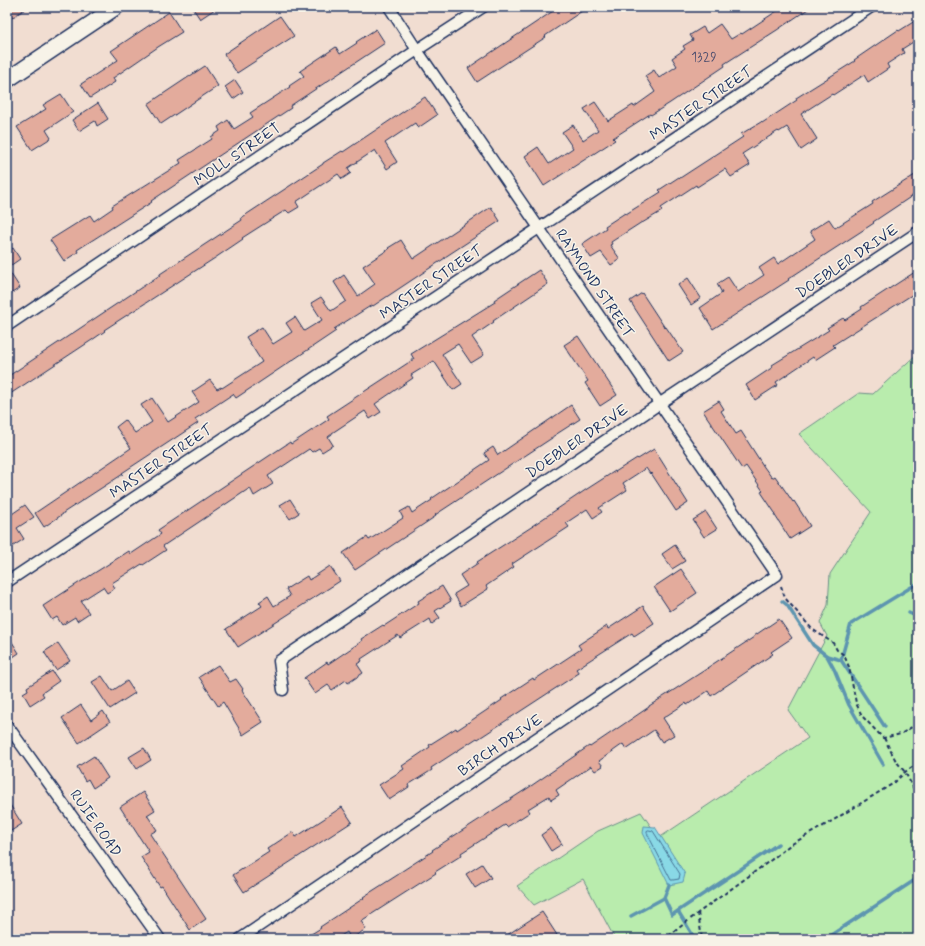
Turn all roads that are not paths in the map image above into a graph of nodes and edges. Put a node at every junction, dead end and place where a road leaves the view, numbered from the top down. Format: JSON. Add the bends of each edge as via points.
{"nodes":[{"id":1,"x":116,"y":7,"type":"edge"},
{"id":2,"x":389,"y":7,"type":"edge"},
{"id":3,"x":483,"y":7,"type":"edge"},
{"id":4,"x":871,"y":7,"type":"edge"},
{"id":5,"x":418,"y":50,"type":"junction"},
{"id":6,"x":7,"y":80,"type":"edge"},
{"id":7,"x":539,"y":228,"type":"junction"},
{"id":8,"x":918,"y":232,"type":"edge"},
{"id":9,"x":7,"y":326,"type":"edge"},
{"id":10,"x":659,"y":404,"type":"junction"},
{"id":11,"x":777,"y":575,"type":"joint"},
{"id":12,"x":7,"y":582,"type":"edge"},
{"id":13,"x":283,"y":690,"type":"dead end"},
{"id":14,"x":7,"y":725,"type":"edge"},
{"id":15,"x":160,"y":939,"type":"edge"},
{"id":16,"x":240,"y":939,"type":"edge"}],
"edges":[{"from":1,"to":6,"type":"main road"},
{"from":2,"to":5,"type":"street","name":"RAYMOND STREET"},
{"from":3,"to":5,"type":"street","name":"MOLL STREET"},
{"from":4,"to":7,"type":"street","name":"MASTER STREET"},
{"from":5,"to":7,"type":"street","name":"RAYMOND STREET"},
{"from":5,"to":9,"type":"street","name":"MOLL STREET"},
{"from":7,"to":10,"type":"street","name":"RAYMOND STREET"},
{"from":7,"to":12,"type":"street","name":"MASTER STREET"},
{"from":8,"to":10,"type":"street","name":"DOEBLER DRIVE"},
{"from":10,"to":11,"type":"street","name":"RAYMOND STREET"},
{"from":10,"to":13,"type":"street","name":"DOEBLER DRIVE","via":[[279,661]]},
{"from":11,"to":16,"type":"street","name":"BIRCH DRIVE"},
{"from":14,"to":15,"type":"street","name":"RUIE ROAD"}]}
